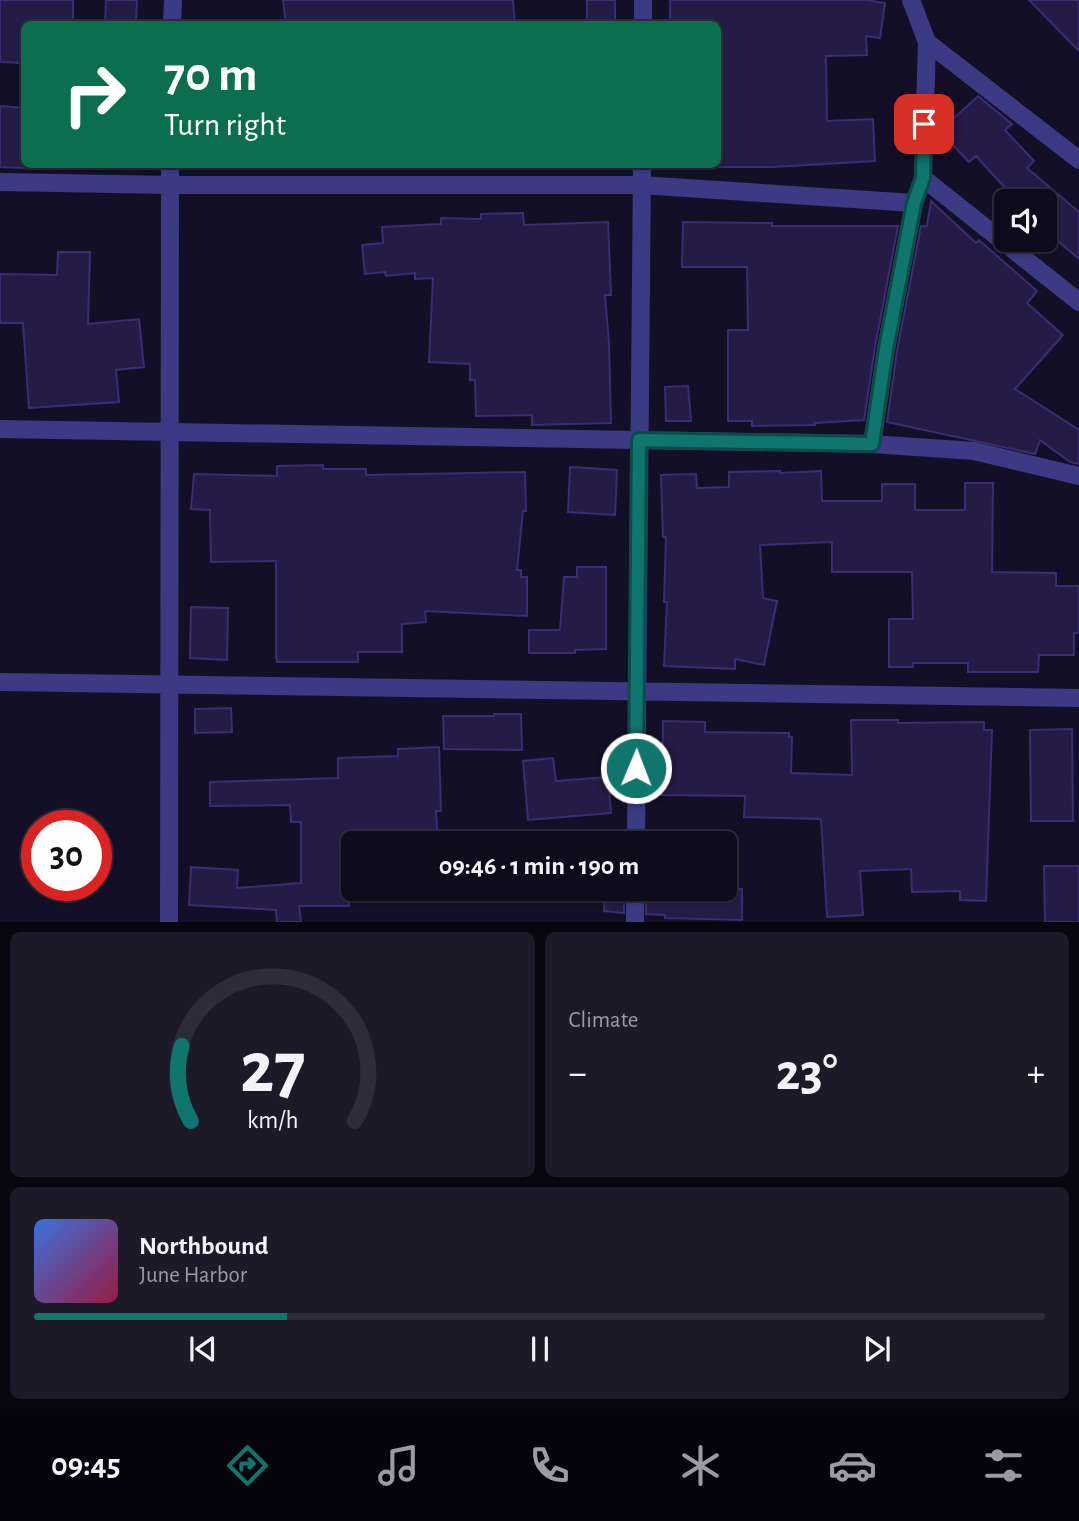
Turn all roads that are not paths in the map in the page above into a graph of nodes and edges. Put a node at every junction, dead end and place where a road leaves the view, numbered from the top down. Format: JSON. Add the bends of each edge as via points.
{"nodes":[{"id":1,"x":173,"y":0,"type":"edge"},
{"id":2,"x":643,"y":0,"type":"edge"},
{"id":3,"x":911,"y":0,"type":"edge"},
{"id":4,"x":172,"y":21,"type":"edge"},
{"id":5,"x":643,"y":21,"type":"edge"},
{"id":6,"x":927,"y":42,"type":"junction"},
{"id":7,"x":1079,"y":160,"type":"edge"},
{"id":8,"x":170,"y":168,"type":"edge"},
{"id":9,"x":642,"y":168,"type":"edge"},
{"id":10,"x":923,"y":178,"type":"junction"},
{"id":11,"x":0,"y":182,"type":"edge"},
{"id":12,"x":641,"y":185,"type":"junction"},
{"id":13,"x":170,"y":186,"type":"junction"},
{"id":14,"x":914,"y":203,"type":"junction"},
{"id":15,"x":1079,"y":302,"type":"edge"},
{"id":16,"x":0,"y":429,"type":"edge"},
{"id":17,"x":169,"y":433,"type":"junction"},
{"id":18,"x":639,"y":440,"type":"junction"},
{"id":19,"x":872,"y":444,"type":"junction"},
{"id":20,"x":1079,"y":476,"type":"edge"},
{"id":21,"x":0,"y":682,"type":"edge"},
{"id":22,"x":169,"y":685,"type":"junction"},
{"id":23,"x":637,"y":692,"type":"junction"},
{"id":24,"x":1079,"y":698,"type":"edge"},
{"id":25,"x":636,"y":831,"type":"edge"},
{"id":26,"x":635,"y":901,"type":"edge"},
{"id":27,"x":169,"y":922,"type":"edge"},
{"id":28,"x":635,"y":922,"type":"edge"}],
"edges":[{"from":1,"to":4,"type":"street"},
{"from":2,"to":5,"type":"street"},
{"from":3,"to":6,"type":"street"},
{"from":6,"to":7,"type":"street"},
{"from":6,"to":10,"type":"street"},
{"from":8,"to":13,"type":"street"},
{"from":9,"to":12,"type":"street"},
{"from":10,"to":14,"type":"street"},
{"from":10,"to":15,"type":"street"},
{"from":11,"to":13,"type":"street"},
{"from":12,"to":13,"type":"street"},
{"from":12,"to":14,"type":"street"},
{"from":12,"to":18,"type":"street"},
{"from":13,"to":17,"type":"street"},
{"from":14,"to":19,"type":"street"},
{"from":16,"to":17,"type":"street"},
{"from":17,"to":18,"type":"street"},
{"from":17,"to":22,"type":"street"},
{"from":18,"to":19,"type":"street"},
{"from":18,"to":23,"type":"street"},
{"from":19,"to":20,"type":"street","via":[[974,451]]},
{"from":21,"to":22,"type":"street"},
{"from":22,"to":23,"type":"street"},
{"from":22,"to":27,"type":"street"},
{"from":23,"to":24,"type":"street"},
{"from":23,"to":25,"type":"street"},
{"from":26,"to":28,"type":"street"}]}
